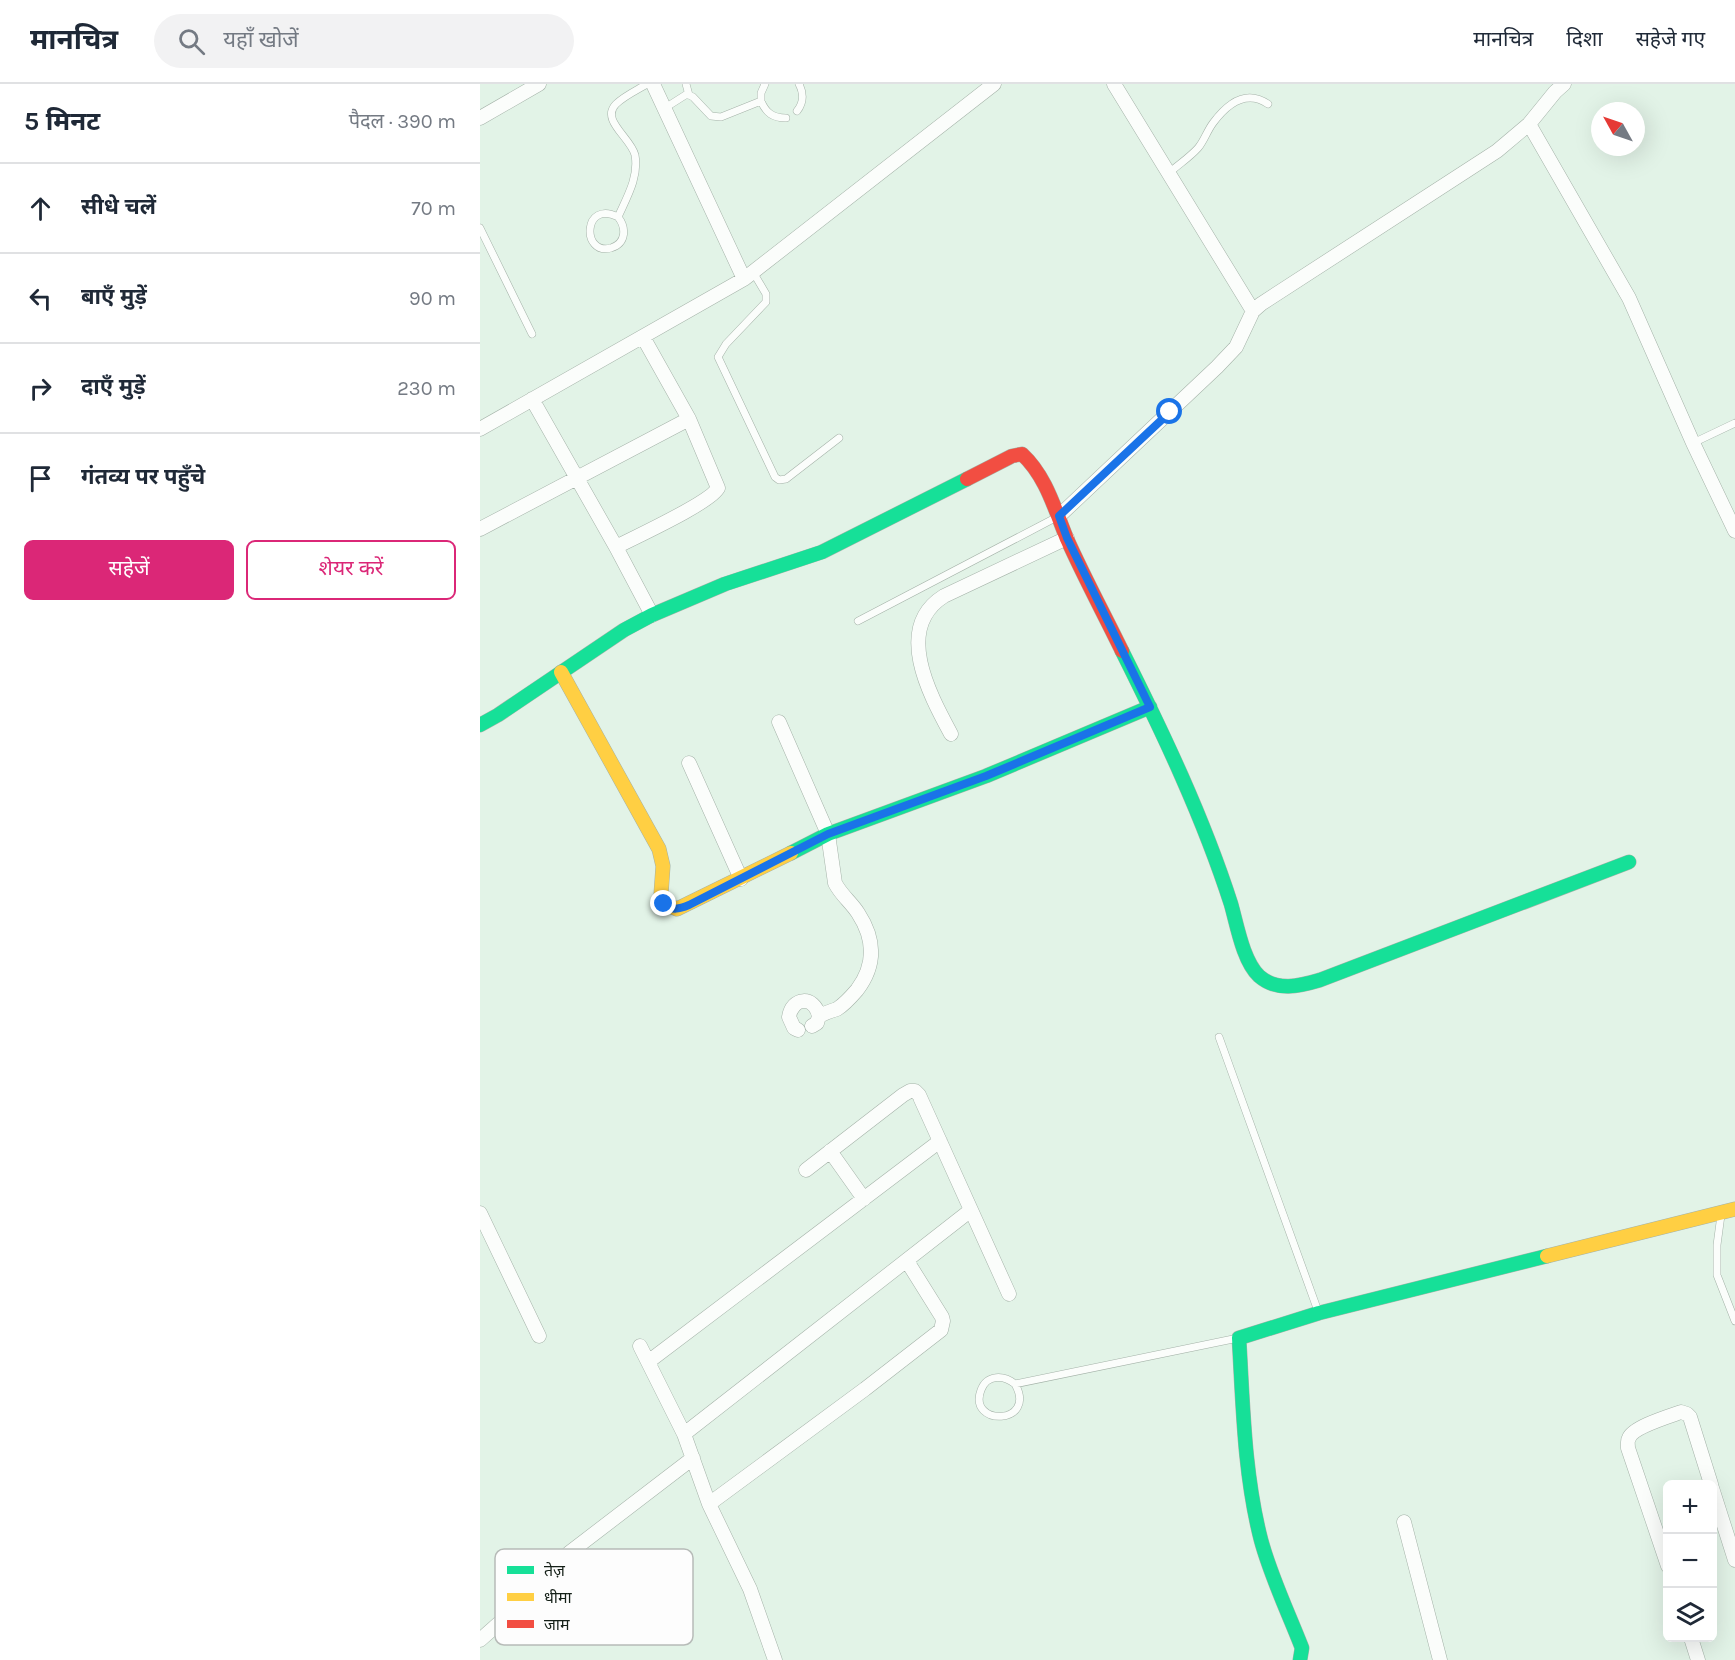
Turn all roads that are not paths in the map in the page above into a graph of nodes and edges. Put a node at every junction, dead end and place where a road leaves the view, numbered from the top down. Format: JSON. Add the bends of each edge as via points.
{"nodes":[{"id":1,"x":539,"y":84,"type":"edge"},
{"id":2,"x":647,"y":84,"type":"edge"},
{"id":3,"x":653,"y":84,"type":"edge"},
{"id":4,"x":686,"y":84,"type":"edge"},
{"id":5,"x":765,"y":84,"type":"edge"},
{"id":6,"x":799,"y":84,"type":"edge"},
{"id":7,"x":994,"y":84,"type":"edge"},
{"id":8,"x":1114,"y":84,"type":"edge"},
{"id":9,"x":1564,"y":84,"type":"edge"},
{"id":10,"x":689,"y":95,"type":"junction"},
{"id":11,"x":761,"y":101,"type":"junction"},
{"id":12,"x":1268,"y":104,"type":"dead end"},
{"id":13,"x":665,"y":108,"type":"junction"},
{"id":14,"x":797,"y":111,"type":"dead end"},
{"id":15,"x":480,"y":118,"type":"edge"},
{"id":16,"x":786,"y":118,"type":"dead end"},
{"id":17,"x":1529,"y":124,"type":"junction"},
{"id":18,"x":1168,"y":173,"type":"junction"},
{"id":19,"x":618,"y":217,"type":"junction"},
{"id":20,"x":480,"y":228,"type":"edge"},
{"id":21,"x":749,"y":276,"type":"junction"},
{"id":22,"x":1253,"y":311,"type":"junction"},
{"id":23,"x":532,"y":334,"type":"dead end"},
{"id":24,"x":643,"y":337,"type":"junction"},
{"id":25,"x":532,"y":399,"type":"junction"},
{"id":26,"x":689,"y":419,"type":"junction"},
{"id":27,"x":1735,"y":423,"type":"edge"},
{"id":28,"x":480,"y":429,"type":"edge"},
{"id":29,"x":838,"y":438,"type":"dead end"},
{"id":30,"x":1694,"y":443,"type":"junction"},
{"id":31,"x":577,"y":479,"type":"junction"},
{"id":32,"x":1059,"y":516,"type":"junction"},
{"id":33,"x":480,"y":529,"type":"edge"},
{"id":34,"x":1735,"y":531,"type":"edge"},
{"id":35,"x":1067,"y":538,"type":"junction"},
{"id":36,"x":616,"y":547,"type":"junction"},
{"id":37,"x":652,"y":615,"type":"junction"},
{"id":38,"x":858,"y":621,"type":"dead end"},
{"id":39,"x":561,"y":672,"type":"junction"},
{"id":40,"x":1150,"y":707,"type":"junction"},
{"id":41,"x":779,"y":722,"type":"dead end"},
{"id":42,"x":480,"y":725,"type":"edge"},
{"id":43,"x":951,"y":734,"type":"dead end"},
{"id":44,"x":689,"y":763,"type":"dead end"},
{"id":45,"x":828,"y":834,"type":"junction"},
{"id":46,"x":1629,"y":862,"type":"dead end"},
{"id":47,"x":741,"y":879,"type":"junction"},
{"id":48,"x":798,"y":1030,"type":"dead end"},
{"id":49,"x":1219,"y":1037,"type":"dead end"},
{"id":50,"x":940,"y":1141,"type":"junction"},
{"id":51,"x":830,"y":1151,"type":"junction"},
{"id":52,"x":806,"y":1170,"type":"dead end"},
{"id":53,"x":864,"y":1198,"type":"junction"},
{"id":54,"x":1735,"y":1209,"type":"edge"},
{"id":55,"x":971,"y":1210,"type":"junction"},
{"id":56,"x":1721,"y":1213,"type":"junction"},
{"id":57,"x":480,"y":1214,"type":"edge"},
{"id":58,"x":907,"y":1261,"type":"junction"},
{"id":59,"x":1009,"y":1294,"type":"dead end"},
{"id":60,"x":1319,"y":1313,"type":"junction"},
{"id":61,"x":1735,"y":1321,"type":"edge"},
{"id":62,"x":539,"y":1336,"type":"dead end"},
{"id":63,"x":1239,"y":1338,"type":"junction"},
{"id":64,"x":640,"y":1346,"type":"dead end"},
{"id":65,"x":648,"y":1362,"type":"junction"},
{"id":66,"x":1016,"y":1384,"type":"junction"},
{"id":67,"x":684,"y":1434,"type":"junction"},
{"id":68,"x":693,"y":1458,"type":"junction"},
{"id":69,"x":1710,"y":1480,"type":"edge"},
{"id":70,"x":1717,"y":1502,"type":"edge"},
{"id":71,"x":709,"y":1504,"type":"junction"},
{"id":72,"x":1404,"y":1522,"type":"dead end"},
{"id":73,"x":574,"y":1549,"type":"edge"},
{"id":74,"x":1663,"y":1551,"type":"edge"},
{"id":75,"x":1735,"y":1560,"type":"edge"},
{"id":76,"x":495,"y":1627,"type":"edge"},
{"id":77,"x":480,"y":1640,"type":"edge"},
{"id":78,"x":1692,"y":1642,"type":"edge"},
{"id":79,"x":775,"y":1660,"type":"edge"},
{"id":80,"x":1299,"y":1660,"type":"edge"},
{"id":81,"x":1440,"y":1660,"type":"edge"},
{"id":82,"x":1698,"y":1660,"type":"edge"}],
"edges":[{"from":1,"to":15,"type":"street"},
{"from":2,"to":19,"type":"lane","via":[[617,103],[611,112],[612,121],[635,156],[634,180]]},
{"from":3,"to":13,"type":"street"},
{"from":4,"to":10,"type":"lane"},
{"from":5,"to":11,"type":"lane"},
{"from":6,"to":14,"type":"lane","via":[[803,100]]},
{"from":7,"to":21,"type":"street"},
{"from":8,"to":18,"type":"street"},
{"from":9,"to":17,"type":"street"},
{"from":10,"to":11,"type":"lane","via":[[716,118]]},
{"from":10,"to":13,"type":"lane"},
{"from":11,"to":16,"type":"lane","via":[[770,115]]},
{"from":12,"to":18,"type":"lane","via":[[1253,97],[1234,102],[1213,123],[1197,149]]},
{"from":13,"to":21,"type":"street"},
{"from":17,"to":22,"type":"street","via":[[1474,168]]},
{"from":17,"to":30,"type":"street","via":[[1629,298]]},
{"from":18,"to":22,"type":"street"},
{"from":19,"to":19,"type":"lane","via":[[624,229],[620,242],[609,249],[596,244],[589,233],[593,219],[605,213]]},
{"from":20,"to":23,"type":"lane"},
{"from":21,"to":24,"type":"street"},
{"from":21,"to":29,"type":"lane","via":[[766,294],[766,302],[717,357],[775,477],[786,479]]},
{"from":22,"to":32,"type":"street","via":[[1236,347]]},
{"from":24,"to":25,"type":"street"},
{"from":24,"to":26,"type":"street"},
{"from":25,"to":28,"type":"street"},
{"from":25,"to":31,"type":"street"},
{"from":26,"to":31,"type":"street"},
{"from":26,"to":36,"type":"street","via":[[717,491]]},
{"from":27,"to":30,"type":"lane"},
{"from":30,"to":34,"type":"street"},
{"from":31,"to":33,"type":"street"},
{"from":31,"to":36,"type":"street"},
{"from":32,"to":35,"type":"street"},
{"from":32,"to":37,"type":"street","via":[[1032,464],[1017,454],[822,552],[725,584]]},
{"from":32,"to":38,"type":"lane"},
{"from":35,"to":40,"type":"street"},
{"from":35,"to":43,"type":"street","via":[[944,596],[925,614],[919,629],[925,681]]},
{"from":36,"to":37,"type":"street"},
{"from":37,"to":39,"type":"street"},
{"from":39,"to":42,"type":"street"},
{"from":39,"to":47,"type":"street","via":[[659,849],[664,904],[677,909]]},
{"from":40,"to":45,"type":"street","via":[[986,776]]},
{"from":40,"to":46,"type":"street","via":[[1213,849],[1250,965],[1272,985],[1293,987],[1335,974]]},
{"from":41,"to":45,"type":"street"},
{"from":44,"to":47,"type":"street"},
{"from":45,"to":47,"type":"street"},
{"from":45,"to":48,"type":"street","via":[[835,883],[857,912],[868,936],[870,966],[849,1000],[816,1021],[815,1005],[798,1002],[793,1006],[790,1023]]},
{"from":49,"to":60,"type":"lane"},
{"from":50,"to":51,"type":"street","via":[[919,1095],[912,1090]]},
{"from":50,"to":53,"type":"street"},
{"from":50,"to":55,"type":"street"},
{"from":51,"to":52,"type":"street"},
{"from":51,"to":53,"type":"street"},
{"from":53,"to":65,"type":"street"},
{"from":54,"to":56,"type":"street"},
{"from":55,"to":58,"type":"street"},
{"from":55,"to":59,"type":"street"},
{"from":56,"to":60,"type":"street"},
{"from":56,"to":61,"type":"lane","via":[[1717,1275]]},
{"from":57,"to":62,"type":"street"},
{"from":58,"to":67,"type":"street"},
{"from":58,"to":71,"type":"street","via":[[942,1317],[941,1330]]},
{"from":60,"to":63,"type":"street"},
{"from":63,"to":66,"type":"lane"},
{"from":63,"to":80,"type":"street","via":[[1246,1454],[1254,1508],[1266,1553],[1302,1648]]},
{"from":64,"to":65,"type":"street"},
{"from":65,"to":67,"type":"street"},
{"from":66,"to":66,"type":"lane","via":[[1020,1399],[1013,1413],[998,1418],[984,1410],[980,1395],[987,1381],[1002,1377]]},
{"from":67,"to":68,"type":"street"},
{"from":68,"to":71,"type":"street"},
{"from":68,"to":73,"type":"street"},
{"from":69,"to":74,"type":"street","via":[[1687,1414],[1681,1412],[1630,1435],[1628,1448]]},
{"from":70,"to":75,"type":"street"},
{"from":71,"to":79,"type":"street","via":[[750,1589]]},
{"from":72,"to":81,"type":"street"},
{"from":76,"to":77,"type":"street"},
{"from":78,"to":82,"type":"street"}]}
